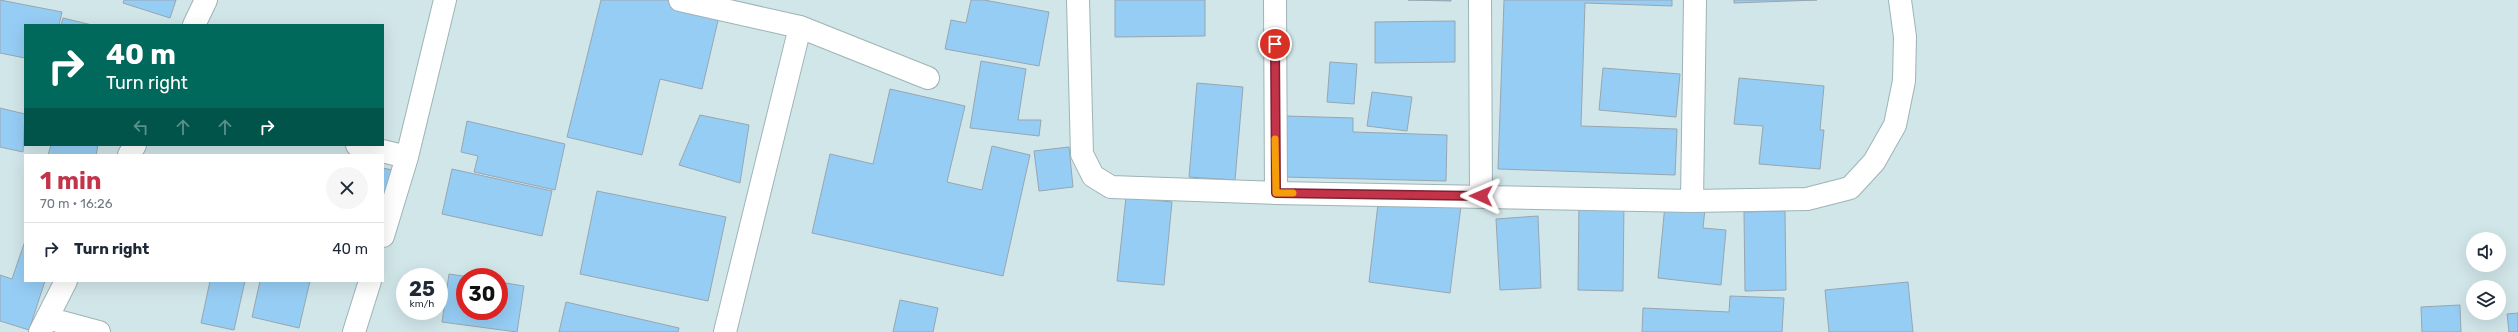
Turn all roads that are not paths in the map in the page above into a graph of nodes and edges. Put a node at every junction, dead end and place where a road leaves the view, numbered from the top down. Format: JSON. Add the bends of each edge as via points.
{"nodes":[{"id":1,"x":206,"y":0,"type":"edge"},
{"id":2,"x":445,"y":0,"type":"edge"},
{"id":3,"x":680,"y":0,"type":"edge"},
{"id":4,"x":1078,"y":0,"type":"edge"},
{"id":5,"x":1275,"y":0,"type":"edge"},
{"id":6,"x":1480,"y":0,"type":"edge"},
{"id":7,"x":1695,"y":0,"type":"edge"},
{"id":8,"x":1900,"y":0,"type":"edge"},
{"id":9,"x":194,"y":24,"type":"edge"},
{"id":10,"x":800,"y":27,"type":"junction"},
{"id":11,"x":928,"y":78,"type":"dead end"},
{"id":12,"x":361,"y":146,"type":"edge"},
{"id":13,"x":407,"y":157,"type":"junction"},
{"id":14,"x":1276,"y":193,"type":"junction"},
{"id":15,"x":1481,"y":196,"type":"junction"},
{"id":16,"x":1692,"y":200,"type":"junction"},
{"id":17,"x":384,"y":233,"type":"edge"},
{"id":18,"x":65,"y":282,"type":"edge"},
{"id":19,"x":370,"y":282,"type":"edge"},
{"id":20,"x":43,"y":325,"type":"edge"},
{"id":21,"x":99,"y":332,"type":"edge"},
{"id":22,"x":354,"y":332,"type":"edge"},
{"id":23,"x":725,"y":332,"type":"edge"}],
"edges":[{"from":1,"to":9,"type":"street"},
{"from":2,"to":13,"type":"street"},
{"from":3,"to":10,"type":"street"},
{"from":4,"to":14,"type":"street","via":[[1082,154],[1093,176],[1111,187]]},
{"from":5,"to":14,"type":"street"},
{"from":6,"to":15,"type":"street"},
{"from":7,"to":16,"type":"street"},
{"from":8,"to":16,"type":"street","via":[[1905,37],[1904,81],[1895,125],[1874,162],[1850,188],[1807,199]]},
{"from":10,"to":11,"type":"street"},
{"from":10,"to":23,"type":"street"},
{"from":12,"to":13,"type":"street"},
{"from":13,"to":17,"type":"street"},
{"from":14,"to":15,"type":"street"},
{"from":15,"to":16,"type":"street"},
{"from":18,"to":20,"type":"street"},
{"from":19,"to":22,"type":"street"},
{"from":20,"to":21,"type":"street"}]}
